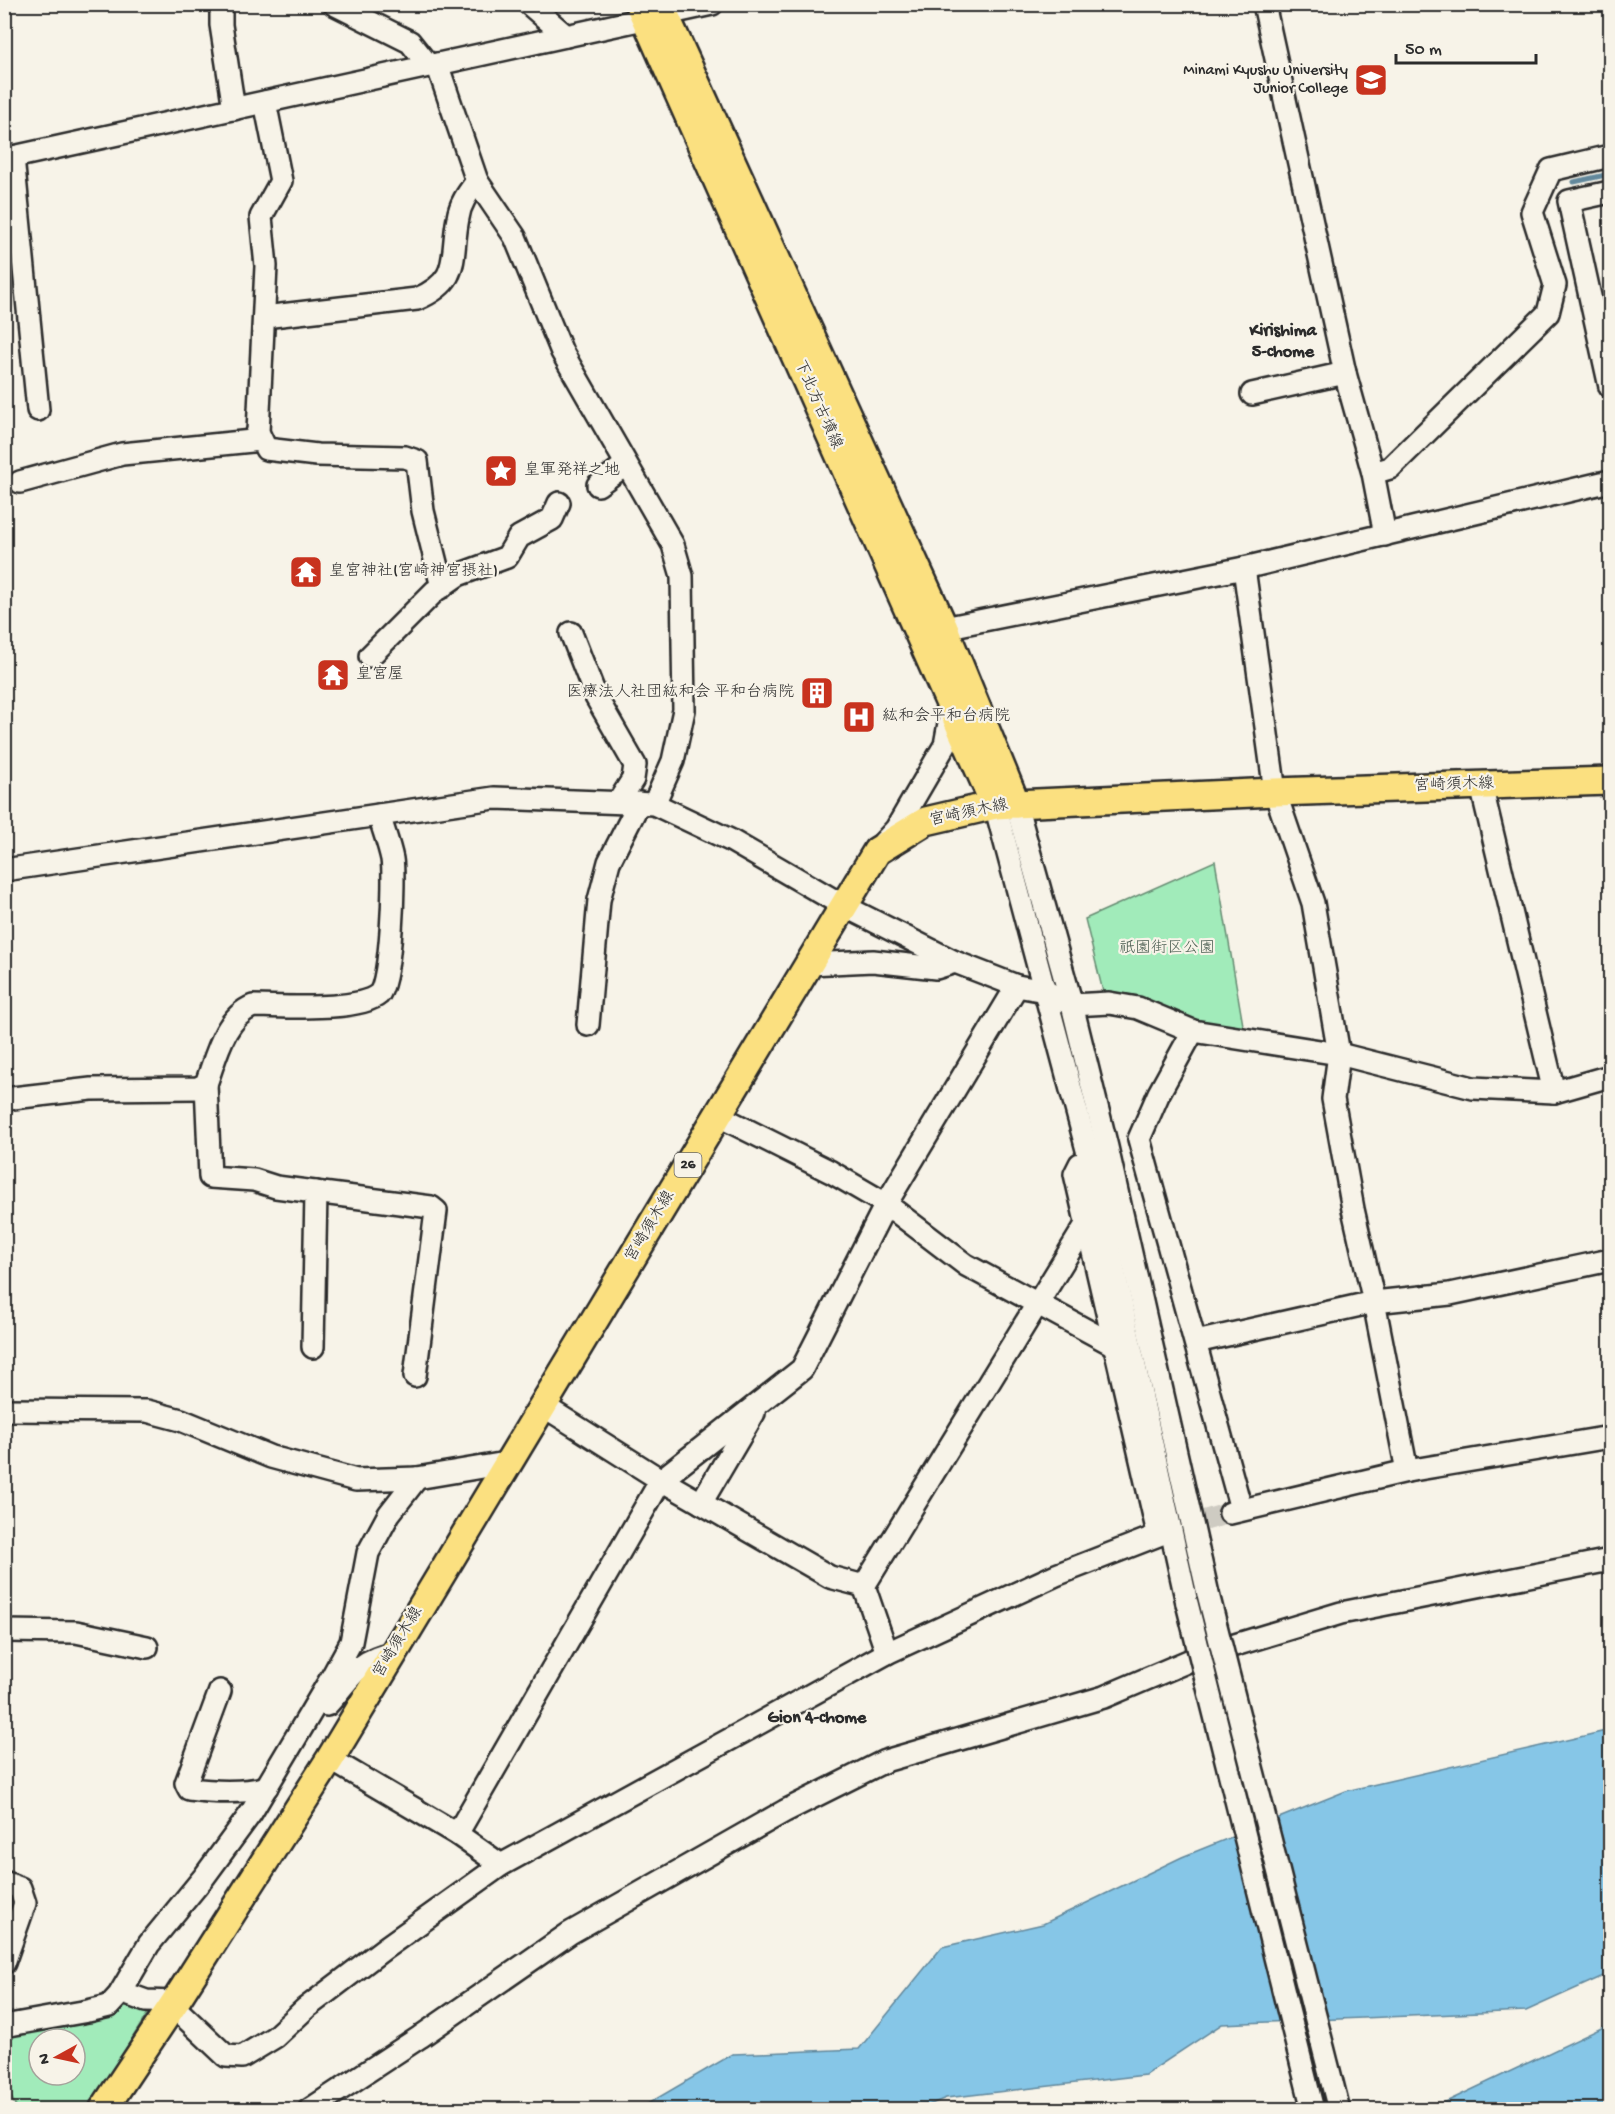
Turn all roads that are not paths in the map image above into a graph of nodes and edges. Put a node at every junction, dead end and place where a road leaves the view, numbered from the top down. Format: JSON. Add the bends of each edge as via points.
{"nodes":[{"id":1,"x":221,"y":4,"type":"edge"},
{"id":2,"x":334,"y":4,"type":"edge"},
{"id":3,"x":529,"y":4,"type":"edge"},
{"id":4,"x":712,"y":4,"type":"edge"},
{"id":5,"x":1264,"y":4,"type":"edge"},
{"id":6,"x":653,"y":11,"type":"edge"},
{"id":7,"x":566,"y":36,"type":"junction"},
{"id":8,"x":433,"y":65,"type":"junction"},
{"id":9,"x":265,"y":102,"type":"junction"},
{"id":10,"x":234,"y":109,"type":"junction"},
{"id":11,"x":1611,"y":156,"type":"edge"},
{"id":12,"x":9,"y":158,"type":"edge"},
{"id":13,"x":477,"y":181,"type":"junction"},
{"id":14,"x":1611,"y":192,"type":"edge"},
{"id":15,"x":264,"y":317,"type":"junction"},
{"id":16,"x":1344,"y":373,"type":"junction"},
{"id":17,"x":1611,"y":387,"type":"edge"},
{"id":18,"x":1252,"y":394,"type":"dead end"},
{"id":19,"x":38,"y":410,"type":"dead end"},
{"id":20,"x":258,"y":432,"type":"junction"},
{"id":21,"x":626,"y":465,"type":"junction"},
{"id":22,"x":1372,"y":473,"type":"junction"},
{"id":23,"x":1611,"y":481,"type":"edge"},
{"id":24,"x":20,"y":482,"type":"dead end"},
{"id":25,"x":598,"y":485,"type":"dead end"},
{"id":26,"x":559,"y":503,"type":"dead end"},
{"id":27,"x":1385,"y":535,"type":"junction"},
{"id":28,"x":1244,"y":568,"type":"junction"},
{"id":29,"x":442,"y":586,"type":"junction"},
{"id":30,"x":944,"y":628,"type":"junction"},
{"id":31,"x":571,"y":633,"type":"dead end"},
{"id":32,"x":370,"y":656,"type":"dead end"},
{"id":33,"x":952,"y":707,"type":"junction"},
{"id":34,"x":1611,"y":781,"type":"edge"},
{"id":35,"x":1481,"y":785,"type":"junction"},
{"id":36,"x":1275,"y":792,"type":"junction"},
{"id":37,"x":637,"y":803,"type":"junction"},
{"id":38,"x":1006,"y":805,"type":"junction"},
{"id":39,"x":379,"y":815,"type":"junction"},
{"id":40,"x":877,"y":851,"type":"junction"},
{"id":41,"x":4,"y":870,"type":"edge"},
{"id":42,"x":844,"y":906,"type":"junction"},
{"id":43,"x":955,"y":962,"type":"junction"},
{"id":44,"x":809,"y":964,"type":"junction"},
{"id":45,"x":1017,"y":986,"type":"junction"},
{"id":46,"x":1045,"y":991,"type":"junction"},
{"id":47,"x":1072,"y":1005,"type":"junction"},
{"id":48,"x":588,"y":1025,"type":"dead end"},
{"id":49,"x":1193,"y":1031,"type":"junction"},
{"id":50,"x":1339,"y":1054,"type":"junction"},
{"id":51,"x":1611,"y":1076,"type":"edge"},
{"id":52,"x":206,"y":1084,"type":"junction"},
{"id":53,"x":1554,"y":1092,"type":"junction"},
{"id":54,"x":4,"y":1099,"type":"edge"},
{"id":55,"x":719,"y":1116,"type":"junction"},
{"id":56,"x":1139,"y":1139,"type":"junction"},
{"id":57,"x":1107,"y":1147,"type":"junction"},
{"id":58,"x":1090,"y":1161,"type":"junction"},
{"id":59,"x":316,"y":1192,"type":"junction"},
{"id":60,"x":886,"y":1204,"type":"junction"},
{"id":61,"x":1087,"y":1223,"type":"junction"},
{"id":62,"x":1611,"y":1260,"type":"edge"},
{"id":63,"x":1374,"y":1302,"type":"junction"},
{"id":64,"x":1036,"y":1303,"type":"junction"},
{"id":65,"x":1196,"y":1342,"type":"junction"},
{"id":66,"x":1112,"y":1344,"type":"junction"},
{"id":67,"x":313,"y":1347,"type":"dead end"},
{"id":68,"x":415,"y":1376,"type":"dead end"},
{"id":69,"x":760,"y":1402,"type":"junction"},
{"id":70,"x":542,"y":1405,"type":"junction"},
{"id":71,"x":4,"y":1410,"type":"edge"},
{"id":72,"x":1611,"y":1437,"type":"edge"},
{"id":73,"x":506,"y":1463,"type":"junction"},
{"id":74,"x":1407,"y":1471,"type":"junction"},
{"id":75,"x":417,"y":1478,"type":"junction"},
{"id":76,"x":661,"y":1480,"type":"junction"},
{"id":77,"x":701,"y":1503,"type":"junction"},
{"id":78,"x":1611,"y":1560,"type":"edge"},
{"id":79,"x":864,"y":1586,"type":"junction"},
{"id":80,"x":4,"y":1631,"type":"edge"},
{"id":81,"x":147,"y":1647,"type":"dead end"},
{"id":82,"x":393,"y":1653,"type":"junction"},
{"id":83,"x":887,"y":1653,"type":"junction"},
{"id":84,"x":220,"y":1690,"type":"dead end"},
{"id":85,"x":311,"y":1713,"type":"junction"},
{"id":86,"x":330,"y":1759,"type":"junction"},
{"id":87,"x":267,"y":1787,"type":"junction"},
{"id":88,"x":457,"y":1834,"type":"junction"},
{"id":89,"x":501,"y":1865,"type":"junction"},
{"id":90,"x":4,"y":1882,"type":"edge"},
{"id":91,"x":4,"y":1963,"type":"edge"},
{"id":92,"x":121,"y":1992,"type":"junction"},
{"id":93,"x":174,"y":2004,"type":"junction"},
{"id":94,"x":4,"y":2026,"type":"edge"},
{"id":95,"x":103,"y":2109,"type":"edge"},
{"id":96,"x":309,"y":2109,"type":"edge"},
{"id":97,"x":1312,"y":2109,"type":"edge"},
{"id":98,"x":1339,"y":2109,"type":"edge"}],
"edges":[{"from":1,"to":10,"type":"street"},
{"from":2,"to":8,"type":"street","via":[[410,42]]},
{"from":3,"to":7,"type":"street"},
{"from":4,"to":6,"type":"street"},
{"from":5,"to":16,"type":"street"},
{"from":6,"to":7,"type":"street"},
{"from":6,"to":30,"type":"main road","name":"下北方古墳線"},
{"from":6,"to":33,"type":"main road","name":"下北方古墳線"},
{"from":7,"to":8,"type":"street"},
{"from":8,"to":9,"type":"street"},
{"from":8,"to":13,"type":"street"},
{"from":9,"to":10,"type":"street"},
{"from":9,"to":15,"type":"street","via":[[281,181],[261,217],[266,266]]},
{"from":10,"to":12,"type":"street"},
{"from":11,"to":22,"type":"street","via":[[1551,170],[1532,212],[1555,285],[1548,313],[1390,468]]},
{"from":12,"to":19,"type":"street"},
{"from":13,"to":15,"type":"street","via":[[465,196],[457,219],[456,247],[449,274],[435,291],[417,299]]},
{"from":13,"to":21,"type":"street","via":[[515,237],[562,352]]},
{"from":14,"to":17,"type":"street","via":[[1569,201]]},
{"from":15,"to":20,"type":"street"},
{"from":16,"to":18,"type":"street"},
{"from":16,"to":22,"type":"street"},
{"from":20,"to":24,"type":"street","via":[[252,441],[122,454]]},
{"from":20,"to":29,"type":"street","via":[[266,449],[317,455],[405,457],[417,461],[423,511]]},
{"from":21,"to":25,"type":"street"},
{"from":21,"to":37,"type":"street","via":[[673,544],[682,576],[684,710],[673,761]]},
{"from":22,"to":27,"type":"street"},
{"from":23,"to":27,"type":"street"},
{"from":26,"to":29,"type":"street","via":[[552,519],[519,537],[507,557],[458,575]]},
{"from":27,"to":28,"type":"street"},
{"from":28,"to":30,"type":"street"},
{"from":28,"to":36,"type":"street"},
{"from":29,"to":32,"type":"street"},
{"from":30,"to":38,"type":"main road","name":"下北方古墳線"},
{"from":31,"to":37,"type":"street","via":[[596,697],[635,765]]},
{"from":33,"to":38,"type":"main road","name":"下北方古墳線"},
{"from":33,"to":40,"type":"street","via":[[945,745],[896,829]]},
{"from":34,"to":35,"type":"main road","name":"宮崎須木線","number":"26"},
{"from":35,"to":36,"type":"main road","name":"宮崎須木線","number":"26"},
{"from":35,"to":53,"type":"street"},
{"from":36,"to":38,"type":"main road","name":"宮崎須木線","number":"26"},
{"from":36,"to":50,"type":"street","via":[[1313,903]]},
{"from":37,"to":39,"type":"street","via":[[494,798]]},
{"from":37,"to":42,"type":"street","via":[[730,840]]},
{"from":37,"to":48,"type":"street","via":[[609,862],[599,900]]},
{"from":38,"to":40,"type":"main road","name":"宮崎須木線","number":"26","via":[[926,821]]},
{"from":38,"to":46,"type":"street"},
{"from":38,"to":47,"type":"street"},
{"from":39,"to":41,"type":"street"},
{"from":39,"to":52,"type":"street","via":[[392,859],[385,986],[369,999],[336,1006],[253,1006],[242,1010],[230,1025]]},
{"from":40,"to":42,"type":"main road","name":"宮崎須木線","number":"26"},
{"from":42,"to":43,"type":"street"},
{"from":42,"to":44,"type":"main road","name":"宮崎須木線","number":"26"},
{"from":43,"to":44,"type":"street","via":[[936,968],[873,961]]},
{"from":43,"to":45,"type":"street"},
{"from":44,"to":55,"type":"main road","name":"宮崎須木線","number":"26"},
{"from":45,"to":46,"type":"street"},
{"from":45,"to":60,"type":"street"},
{"from":46,"to":47,"type":"street"},
{"from":46,"to":58,"type":"street"},
{"from":47,"to":49,"type":"street","via":[[1109,1003],[1138,1008]]},
{"from":47,"to":57,"type":"street"},
{"from":49,"to":50,"type":"street"},
{"from":49,"to":56,"type":"street"},
{"from":50,"to":53,"type":"street","via":[[1473,1088]]},
{"from":50,"to":63,"type":"street","via":[[1333,1099]]},
{"from":51,"to":53,"type":"street"},
{"from":52,"to":54,"type":"street","via":[[198,1088],[91,1089]]},
{"from":52,"to":59,"type":"street","via":[[210,1177],[254,1180]]},
{"from":55,"to":60,"type":"street"},
{"from":55,"to":70,"type":"main road","name":"宮崎須木線","number":"26"},
{"from":56,"to":57,"type":"street"},
{"from":56,"to":65,"type":"street"},
{"from":57,"to":98,"type":"street","bridge":true,"via":[[1208,1594]]},
{"from":58,"to":61,"type":"street","via":[[1080,1164],[1075,1174]]},
{"from":58,"to":97,"type":"street","bridge":true,"via":[[1187,1603]]},
{"from":59,"to":67,"type":"street"},
{"from":59,"to":68,"type":"street","via":[[436,1210]]},
{"from":60,"to":64,"type":"street","via":[[966,1265]]},
{"from":60,"to":69,"type":"street","via":[[802,1370]]},
{"from":61,"to":64,"type":"street"},
{"from":61,"to":66,"type":"street"},
{"from":62,"to":63,"type":"street","via":[[1450,1294]]},
{"from":63,"to":65,"type":"street"},
{"from":63,"to":74,"type":"street"},
{"from":64,"to":66,"type":"street"},
{"from":64,"to":79,"type":"street"},
{"from":65,"to":74,"type":"street","via":[[1235,1511]]},
{"from":66,"to":83,"type":"street","via":[[1163,1533],[1056,1575]]},
{"from":69,"to":76,"type":"street"},
{"from":69,"to":77,"type":"street"},
{"from":70,"to":73,"type":"main road","name":"宮崎須木線","number":"26"},
{"from":70,"to":76,"type":"street"},
{"from":71,"to":75,"type":"street","via":[[147,1411],[181,1420],[271,1457],[356,1480]]},
{"from":72,"to":74,"type":"street"},
{"from":73,"to":75,"type":"street"},
{"from":73,"to":82,"type":"main road","name":"宮崎須木線","number":"26"},
{"from":75,"to":85,"type":"street","via":[[389,1514],[368,1553],[351,1642]]},
{"from":76,"to":77,"type":"street"},
{"from":76,"to":88,"type":"street"},
{"from":77,"to":79,"type":"street","via":[[830,1577]]},
{"from":78,"to":96,"type":"street","via":[[1341,1613],[1205,1654],[1104,1697],[885,1761],[785,1811],[570,1933]]},
{"from":79,"to":83,"type":"street"},
{"from":80,"to":81,"type":"street","via":[[76,1632]]},
{"from":82,"to":85,"type":"street","via":[[372,1657],[355,1670],[322,1710]]},
{"from":82,"to":86,"type":"main road","name":"宮崎須木線","number":"26"},
{"from":83,"to":89,"type":"street"},
{"from":84,"to":87,"type":"street","via":[[186,1774],[186,1783],[189,1789],[200,1790],[249,1792]]},
{"from":85,"to":87,"type":"street"},
{"from":86,"to":88,"type":"street"},
{"from":86,"to":93,"type":"main road","name":"宮崎須木線","number":"26"},
{"from":87,"to":92,"type":"street","via":[[204,1877],[149,1944]]},
{"from":88,"to":89,"type":"street"},
{"from":89,"to":93,"type":"street","via":[[376,1954],[275,2037],[242,2057],[226,2056]]},
{"from":90,"to":91,"type":"street","via":[[20,1887],[25,1903]]},
{"from":92,"to":93,"type":"street","via":[[146,2001]]},
{"from":92,"to":94,"type":"street","via":[[109,2006]]},
{"from":93,"to":95,"type":"main road","name":"宮崎須木線","number":"26"}]}
